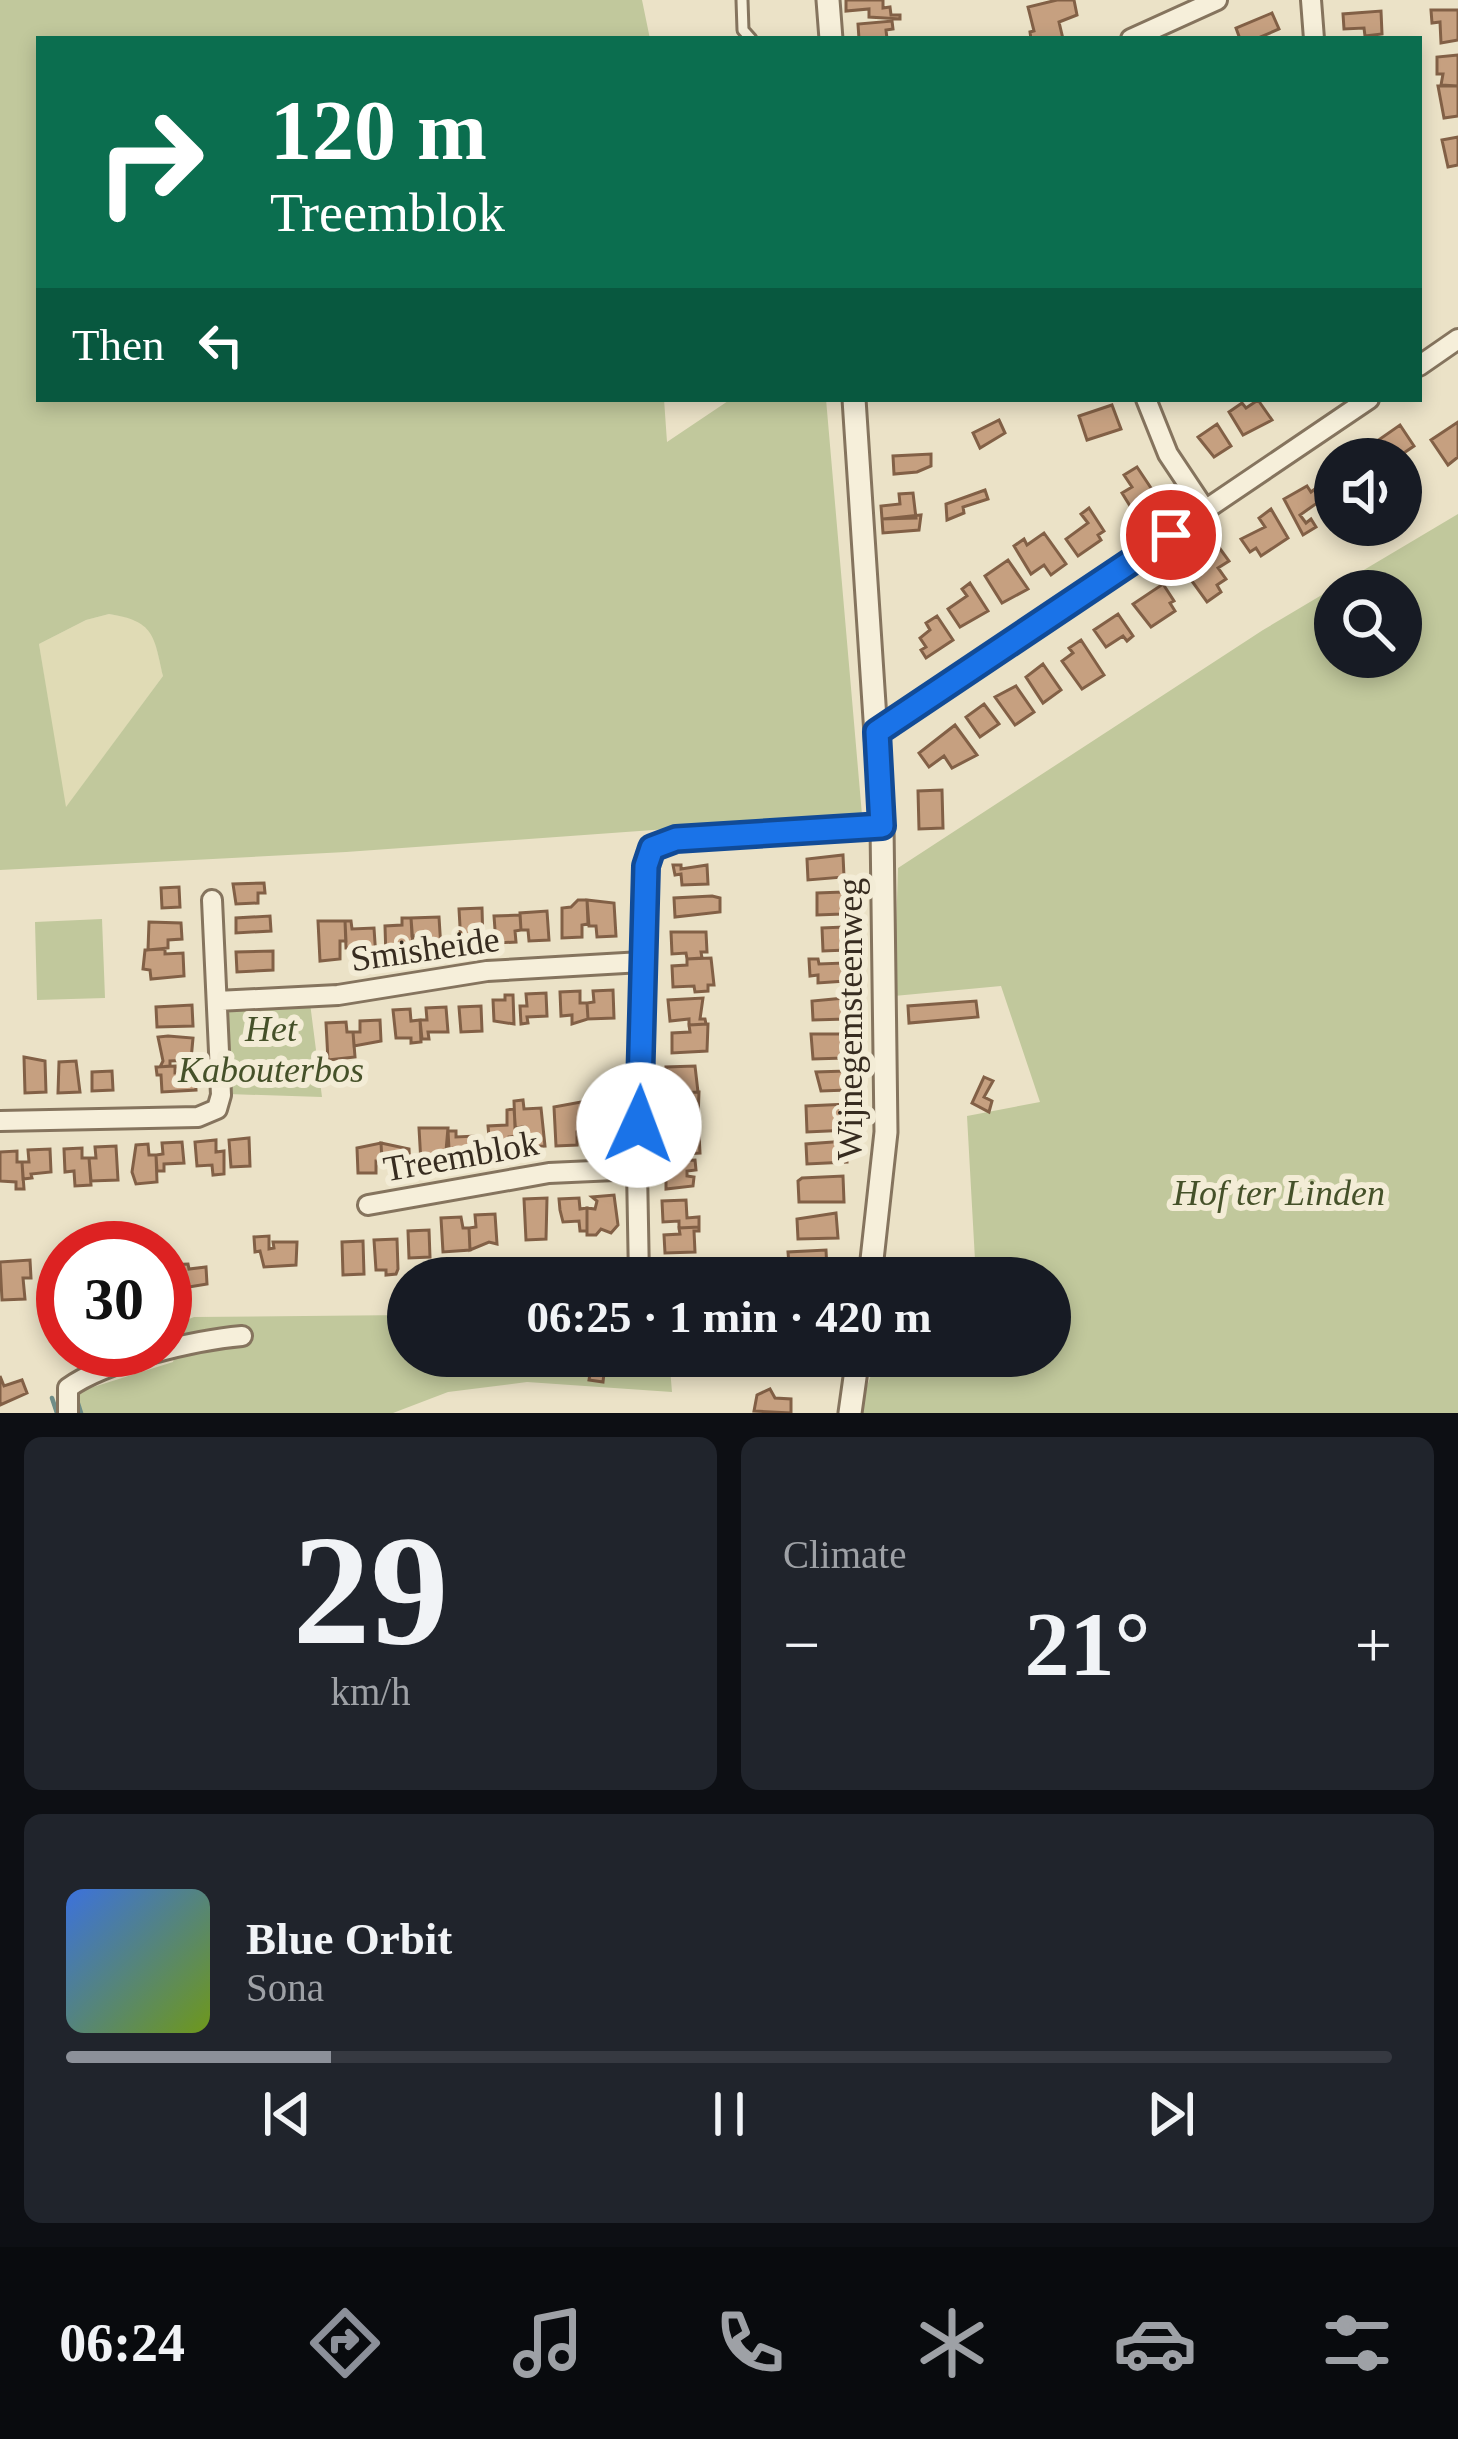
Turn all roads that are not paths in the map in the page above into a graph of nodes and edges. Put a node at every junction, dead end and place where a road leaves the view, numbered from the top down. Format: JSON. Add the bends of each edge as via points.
{"nodes":[{"id":1,"x":742,"y":0,"type":"edge"},
{"id":2,"x":828,"y":0,"type":"edge"},
{"id":3,"x":1217,"y":0,"type":"edge"},
{"id":4,"x":1311,"y":0,"type":"edge"},
{"id":5,"x":748,"y":36,"type":"edge"},
{"id":6,"x":831,"y":36,"type":"edge"},
{"id":7,"x":1137,"y":36,"type":"edge"},
{"id":8,"x":1314,"y":36,"type":"edge"},
{"id":9,"x":1458,"y":340,"type":"edge"},
{"id":10,"x":1422,"y":364,"type":"edge"},
{"id":11,"x":854,"y":402,"type":"edge"},
{"id":12,"x":1147,"y":402,"type":"edge"},
{"id":13,"x":1366,"y":402,"type":"edge"},
{"id":14,"x":1206,"y":511,"type":"junction"},
{"id":15,"x":877,"y":732,"type":"junction"},
{"id":16,"x":882,"y":826,"type":"junction"},
{"id":17,"x":212,"y":900,"type":"dead end"},
{"id":18,"x":642,"y":962,"type":"junction"},
{"id":19,"x":217,"y":1001,"type":"junction"},
{"id":20,"x":0,"y":1121,"type":"edge"},
{"id":21,"x":637,"y":1169,"type":"junction"},
{"id":22,"x":368,"y":1205,"type":"dead end"},
{"id":23,"x":639,"y":1257,"type":"edge"},
{"id":24,"x":872,"y":1257,"type":"edge"},
{"id":25,"x":242,"y":1336,"type":"dead end"},
{"id":26,"x":855,"y":1377,"type":"edge"},
{"id":27,"x":68,"y":1413,"type":"edge"},
{"id":28,"x":850,"y":1413,"type":"edge"}],
"edges":[{"from":1,"to":5,"type":"lane"},
{"from":2,"to":6,"type":"street"},
{"from":3,"to":7,"type":"street"},
{"from":4,"to":8,"type":"street"},
{"from":9,"to":10,"type":"street"},
{"from":11,"to":15,"type":"street","name":"Wijnegemsteenweg"},
{"from":12,"to":14,"type":"street","via":[[1168,454]]},
{"from":13,"to":14,"type":"street"},
{"from":14,"to":15,"type":"street"},
{"from":15,"to":16,"type":"street","name":"Wijnegemsteenweg"},
{"from":16,"to":18,"type":"street","via":[[657,844],[646,866]]},
{"from":16,"to":24,"type":"street","name":"Wijnegemsteenweg","via":[[886,1132]]},
{"from":17,"to":19,"type":"street"},
{"from":18,"to":19,"type":"street","name":"Smisheide"},
{"from":18,"to":21,"type":"street"},
{"from":19,"to":20,"type":"street","via":[[221,1095],[209,1114]]},
{"from":21,"to":22,"type":"street","name":"Treemblok","via":[[549,1173]]},
{"from":21,"to":23,"type":"street"},
{"from":25,"to":27,"type":"street","via":[[199,1340],[86,1378],[68,1388]]},
{"from":26,"to":28,"type":"street"}]}
